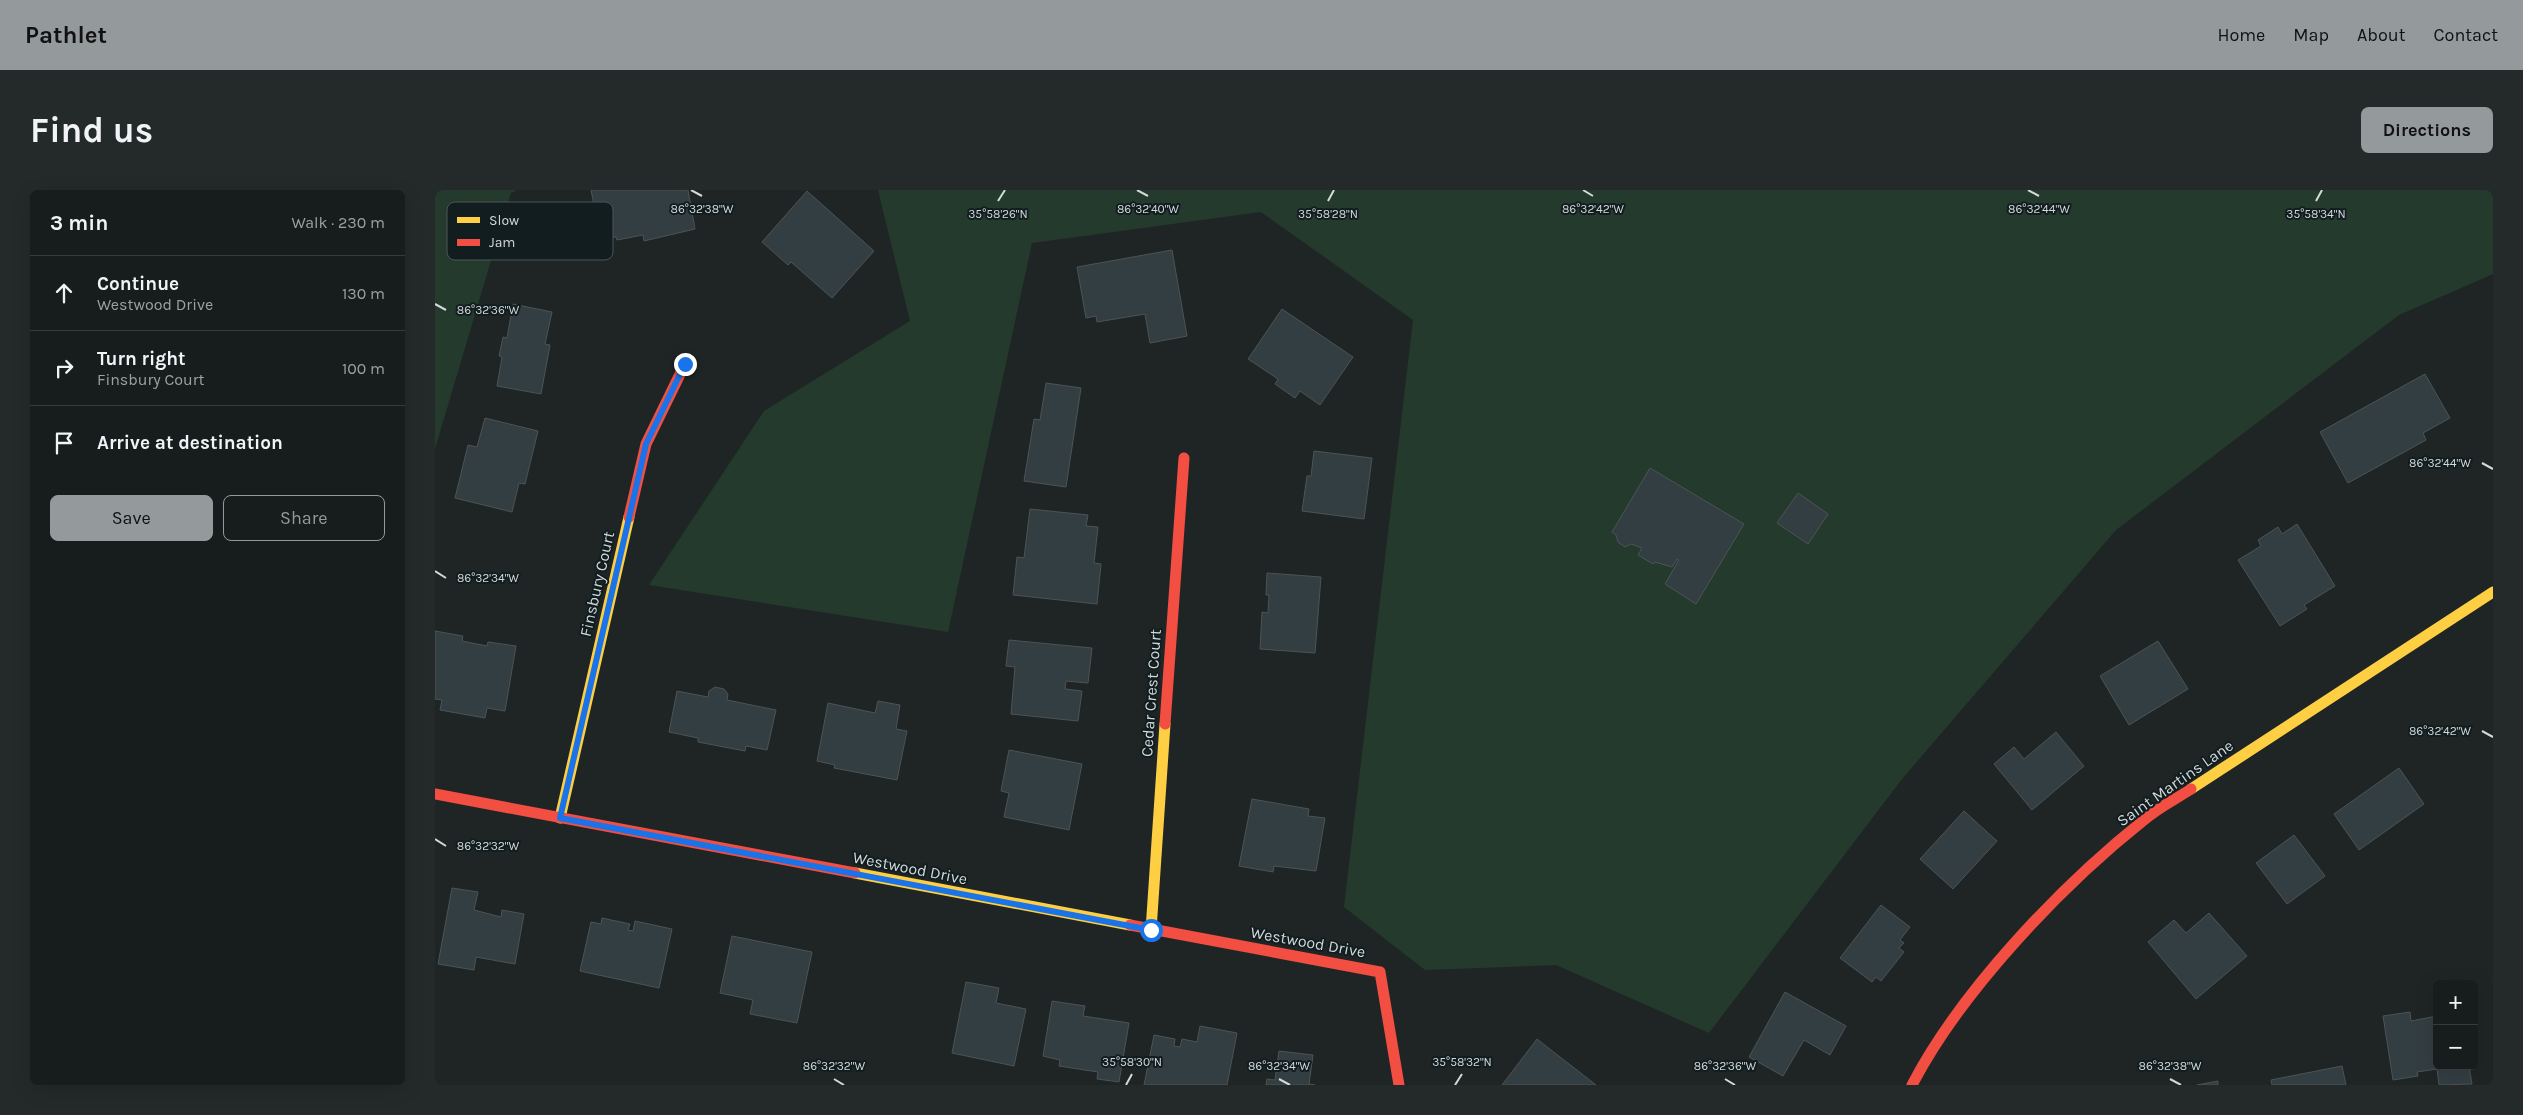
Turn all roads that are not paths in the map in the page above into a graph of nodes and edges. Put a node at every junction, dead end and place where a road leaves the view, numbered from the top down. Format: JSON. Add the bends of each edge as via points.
{"nodes":[{"id":1,"x":685,"y":364,"type":"dead end"},
{"id":2,"x":1184,"y":458,"type":"dead end"},
{"id":3,"x":2493,"y":592,"type":"edge"},
{"id":4,"x":435,"y":794,"type":"edge"},
{"id":5,"x":560,"y":818,"type":"junction"},
{"id":6,"x":1151,"y":930,"type":"junction"},
{"id":7,"x":1399,"y":1085,"type":"edge"},
{"id":8,"x":1912,"y":1085,"type":"edge"}],
"edges":[{"from":1,"to":5,"type":"street","name":"Finsbury Court","via":[[646,444]]},
{"from":2,"to":6,"type":"street","name":"Cedar Crest Court"},
{"from":3,"to":8,"type":"street","name":"Saint Martins Lane","via":[[2145,819],[2095,861],[2047,908],[1970,998],[1923,1061]]},
{"from":4,"to":5,"type":"street","name":"Westwood Drive"},
{"from":5,"to":6,"type":"street","name":"Westwood Drive"},
{"from":6,"to":7,"type":"street","name":"Westwood Drive","via":[[1380,972]]}]}
